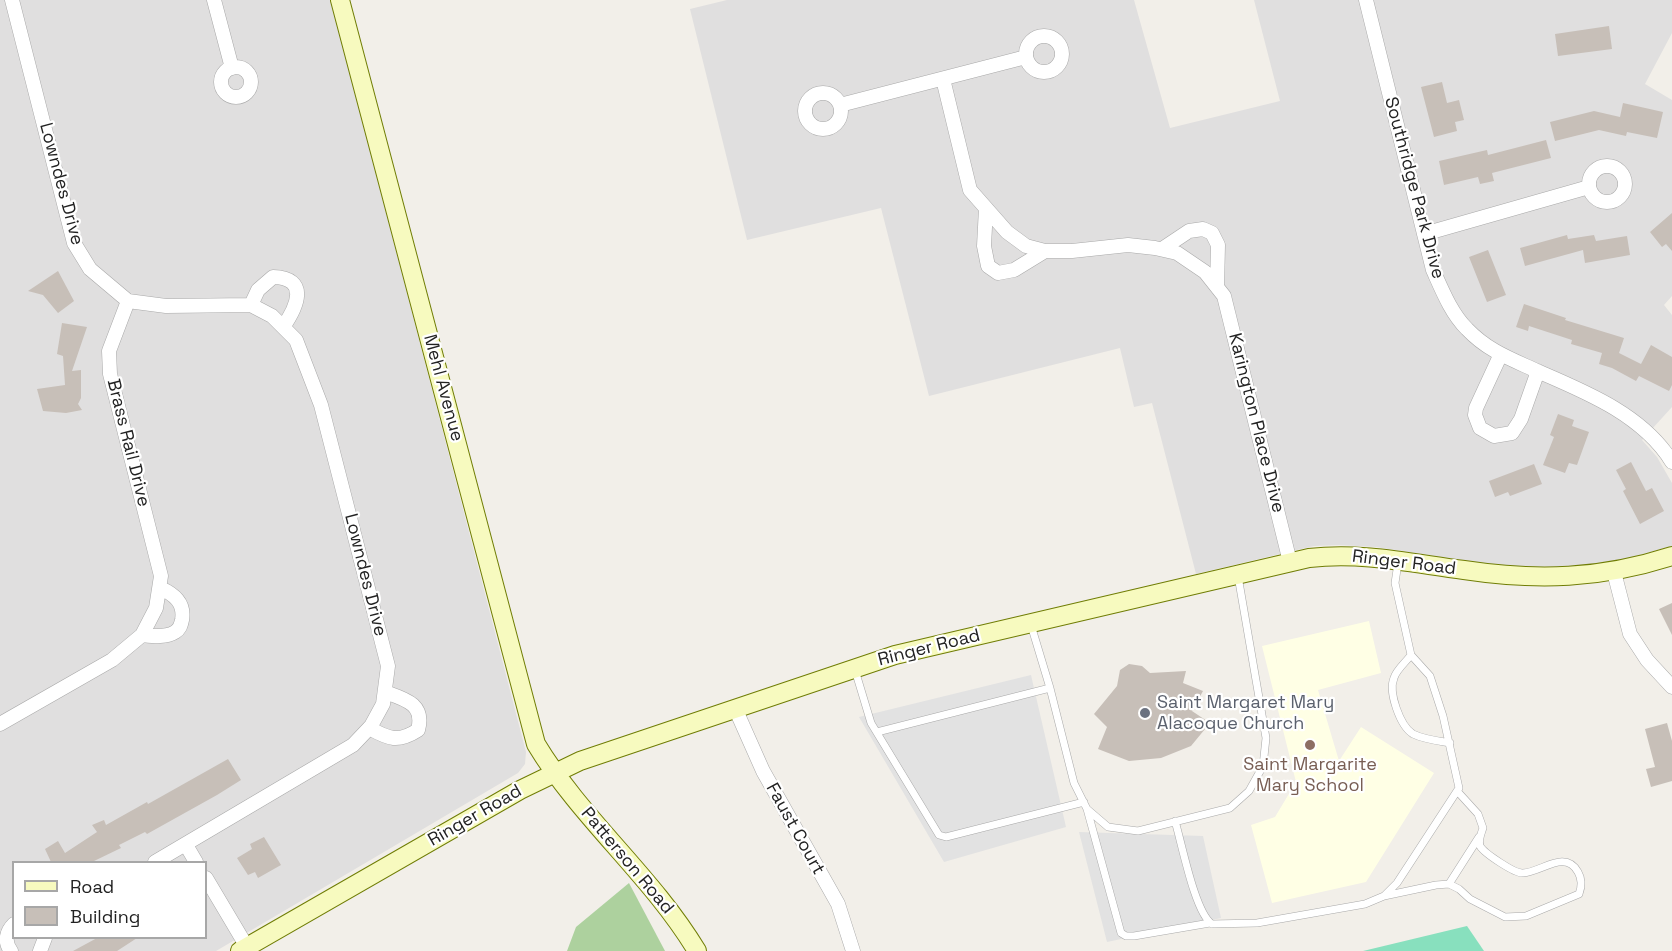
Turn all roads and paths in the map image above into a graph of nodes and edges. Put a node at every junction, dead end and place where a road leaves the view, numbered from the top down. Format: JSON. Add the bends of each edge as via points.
{"nodes":[{"id":1,"x":12,"y":0,"type":"edge"},
{"id":2,"x":214,"y":0,"type":"edge"},
{"id":3,"x":340,"y":0,"type":"edge"},
{"id":4,"x":1366,"y":0,"type":"edge"},
{"id":5,"x":1026,"y":57,"type":"dead end"},
{"id":6,"x":232,"y":68,"type":"dead end"},
{"id":7,"x":943,"y":79,"type":"junction"},
{"id":8,"x":840,"y":105,"type":"dead end"},
{"id":9,"x":1589,"y":187,"type":"dead end"},
{"id":10,"x":986,"y":208,"type":"junction"},
{"id":11,"x":1424,"y":234,"type":"junction"},
{"id":12,"x":1162,"y":249,"type":"junction"},
{"id":13,"x":1045,"y":252,"type":"junction"},
{"id":14,"x":1217,"y":287,"type":"junction"},
{"id":15,"x":128,"y":301,"type":"junction"},
{"id":16,"x":250,"y":305,"type":"junction"},
{"id":17,"x":283,"y":327,"type":"junction"},
{"id":18,"x":1500,"y":356,"type":"junction"},
{"id":19,"x":1538,"y":371,"type":"junction"},
{"id":20,"x":1672,"y":462,"type":"edge"},
{"id":21,"x":1672,"y":556,"type":"edge"},
{"id":22,"x":1398,"y":560,"type":"junction"},
{"id":23,"x":1290,"y":562,"type":"junction"},
{"id":24,"x":1614,"y":572,"type":"junction"},
{"id":25,"x":1238,"y":574,"type":"junction"},
{"id":26,"x":159,"y":588,"type":"junction"},
{"id":27,"x":1030,"y":623,"type":"junction"},
{"id":28,"x":142,"y":635,"type":"junction"},
{"id":29,"x":1411,"y":655,"type":"junction"},
{"id":30,"x":854,"y":668,"type":"junction"},
{"id":31,"x":1672,"y":687,"type":"edge"},
{"id":32,"x":1050,"y":688,"type":"junction"},
{"id":33,"x":385,"y":692,"type":"junction"},
{"id":34,"x":735,"y":708,"type":"junction"},
{"id":35,"x":0,"y":724,"type":"edge"},
{"id":36,"x":369,"y":728,"type":"junction"},
{"id":37,"x":876,"y":732,"type":"junction"},
{"id":38,"x":1450,"y":743,"type":"junction"},
{"id":39,"x":553,"y":773,"type":"junction"},
{"id":40,"x":1458,"y":792,"type":"junction"},
{"id":41,"x":1085,"y":806,"type":"junction"},
{"id":42,"x":1175,"y":821,"type":"junction"},
{"id":43,"x":1479,"y":837,"type":"junction"},
{"id":44,"x":186,"y":845,"type":"junction"},
{"id":45,"x":157,"y":861,"type":"edge"},
{"id":46,"x":195,"y":861,"type":"edge"},
{"id":47,"x":207,"y":880,"type":"edge"},
{"id":48,"x":1449,"y":884,"type":"junction"},
{"id":49,"x":1384,"y":896,"type":"junction"},
{"id":50,"x":1210,"y":923,"type":"junction"},
{"id":51,"x":12,"y":927,"type":"edge"},
{"id":52,"x":243,"y":949,"type":"edge"},
{"id":53,"x":11,"y":951,"type":"edge"},
{"id":54,"x":697,"y":951,"type":"edge"},
{"id":55,"x":853,"y":951,"type":"edge"}],
"edges":[{"from":1,"to":15,"type":"street","name":"Lowndes Drive","via":[[74,243],[90,269]]},
{"from":2,"to":6,"type":"street"},
{"from":3,"to":39,"type":"street","name":"Mehl Avenue","via":[[536,744]]},
{"from":4,"to":11,"type":"street","name":"Southridge Park Drive"},
{"from":5,"to":7,"type":"street"},
{"from":7,"to":8,"type":"street"},
{"from":7,"to":10,"type":"street","name":"Karington Place Drive","via":[[970,190]]},
{"from":9,"to":11,"type":"street"},
{"from":10,"to":13,"type":"street","name":"Karington Place Drive","via":[[1007,232],[1026,246]]},
{"from":10,"to":13,"type":"street","name":"Karington Place Drive","via":[[984,246],[988,266],[998,273],[1014,270]]},
{"from":11,"to":18,"type":"street","name":"Southridge Park Drive","via":[[1433,270],[1448,302],[1467,329]]},
{"from":12,"to":13,"type":"street","name":"Karington Place Drive","via":[[1128,245]]},
{"from":12,"to":14,"type":"street","name":"Karington Place Drive","via":[[1194,263]]},
{"from":12,"to":14,"type":"street","name":"Karington Place Drive","via":[[1189,231],[1203,229],[1212,233],[1218,245]]},
{"from":14,"to":23,"type":"street","name":"Karington Place Drive","via":[[1224,296]]},
{"from":15,"to":16,"type":"street","via":[[166,306]]},
{"from":15,"to":26,"type":"street","name":"Brass Rail Drive","via":[[109,351],[110,374],[161,576]]},
{"from":16,"to":17,"type":"street","name":"Lowndes Drive","via":[[272,316]]},
{"from":16,"to":17,"type":"street","via":[[258,290],[273,277],[284,277],[294,286],[298,299]]},
{"from":17,"to":33,"type":"street","name":"Lowndes Drive","via":[[296,340],[321,405],[388,666]]},
{"from":18,"to":19,"type":"street","name":"Southridge Park Drive"},
{"from":18,"to":19,"type":"street","via":[[1475,415],[1480,428],[1494,436],[1512,433]]},
{"from":19,"to":20,"type":"street","name":"Southridge Park Drive","via":[[1629,417],[1650,434]]},
{"from":21,"to":24,"type":"street","name":"Ringer Road"},
{"from":22,"to":23,"type":"street","name":"Ringer Road","via":[[1351,555]]},
{"from":22,"to":24,"type":"street","name":"Ringer Road","via":[[1513,576]]},
{"from":22,"to":29,"type":"lane","via":[[1395,583]]},
{"from":23,"to":25,"type":"street","name":"Ringer Road"},
{"from":24,"to":31,"type":"street","via":[[1630,634]]},
{"from":25,"to":27,"type":"street","name":"Ringer Road"},
{"from":25,"to":42,"type":"lane","via":[[1266,738],[1263,766],[1249,791],[1230,808]]},
{"from":26,"to":28,"type":"street","name":"Brass Rail Drive","via":[[156,608]]},
{"from":26,"to":28,"type":"street","via":[[182,605],[180,628],[174,634]]},
{"from":27,"to":30,"type":"street","name":"Ringer Road"},
{"from":27,"to":32,"type":"lane"},
{"from":28,"to":35,"type":"street","name":"Brass Rail Drive","via":[[112,660]]},
{"from":29,"to":38,"type":"lane","via":[[1430,676]]},
{"from":29,"to":38,"type":"lane","via":[[1394,678],[1393,695],[1399,715],[1413,734]]},
{"from":30,"to":34,"type":"street","name":"Ringer Road"},
{"from":30,"to":37,"type":"lane"},
{"from":32,"to":37,"type":"lane"},
{"from":32,"to":41,"type":"lane","via":[[1074,783]]},
{"from":33,"to":36,"type":"street","name":"Lowndes Drive","via":[[383,704]]},
{"from":33,"to":36,"type":"street","via":[[416,708],[421,718],[418,730],[405,738],[385,737]]},
{"from":34,"to":39,"type":"street","name":"Ringer Road"},
{"from":34,"to":55,"type":"street","name":"Faust Court","via":[[763,771],[838,904]]},
{"from":36,"to":44,"type":"street","name":"Lowndes Drive","via":[[353,745]]},
{"from":37,"to":41,"type":"lane","via":[[939,835],[946,837]]},
{"from":38,"to":40,"type":"lane"},
{"from":39,"to":52,"type":"street","name":"Ringer Road"},
{"from":39,"to":54,"type":"street","name":"Patterson Road","via":[[679,922]]},
{"from":40,"to":43,"type":"lane","via":[[1478,814],[1483,828]]},
{"from":40,"to":49,"type":"lane","via":[[1397,883]]},
{"from":41,"to":42,"type":"lane","via":[[1108,827],[1138,831]]},
{"from":41,"to":50,"type":"lane","via":[[1121,933],[1134,936]]},
{"from":42,"to":50,"type":"lane","via":[[1199,907]]},
{"from":43,"to":48,"type":"lane"},
{"from":43,"to":48,"type":"lane","via":[[1484,850],[1516,873],[1561,861],[1573,864],[1580,875],[1580,894],[1526,916],[1504,917]]},
{"from":44,"to":45,"type":"street","name":"Lowndes Drive"},
{"from":44,"to":46,"type":"street"},
{"from":47,"to":52,"type":"street"},
{"from":48,"to":49,"type":"lane"},
{"from":49,"to":50,"type":"lane","via":[[1257,923]]},
{"from":51,"to":53,"type":"street","via":[[7,935]]}]}
